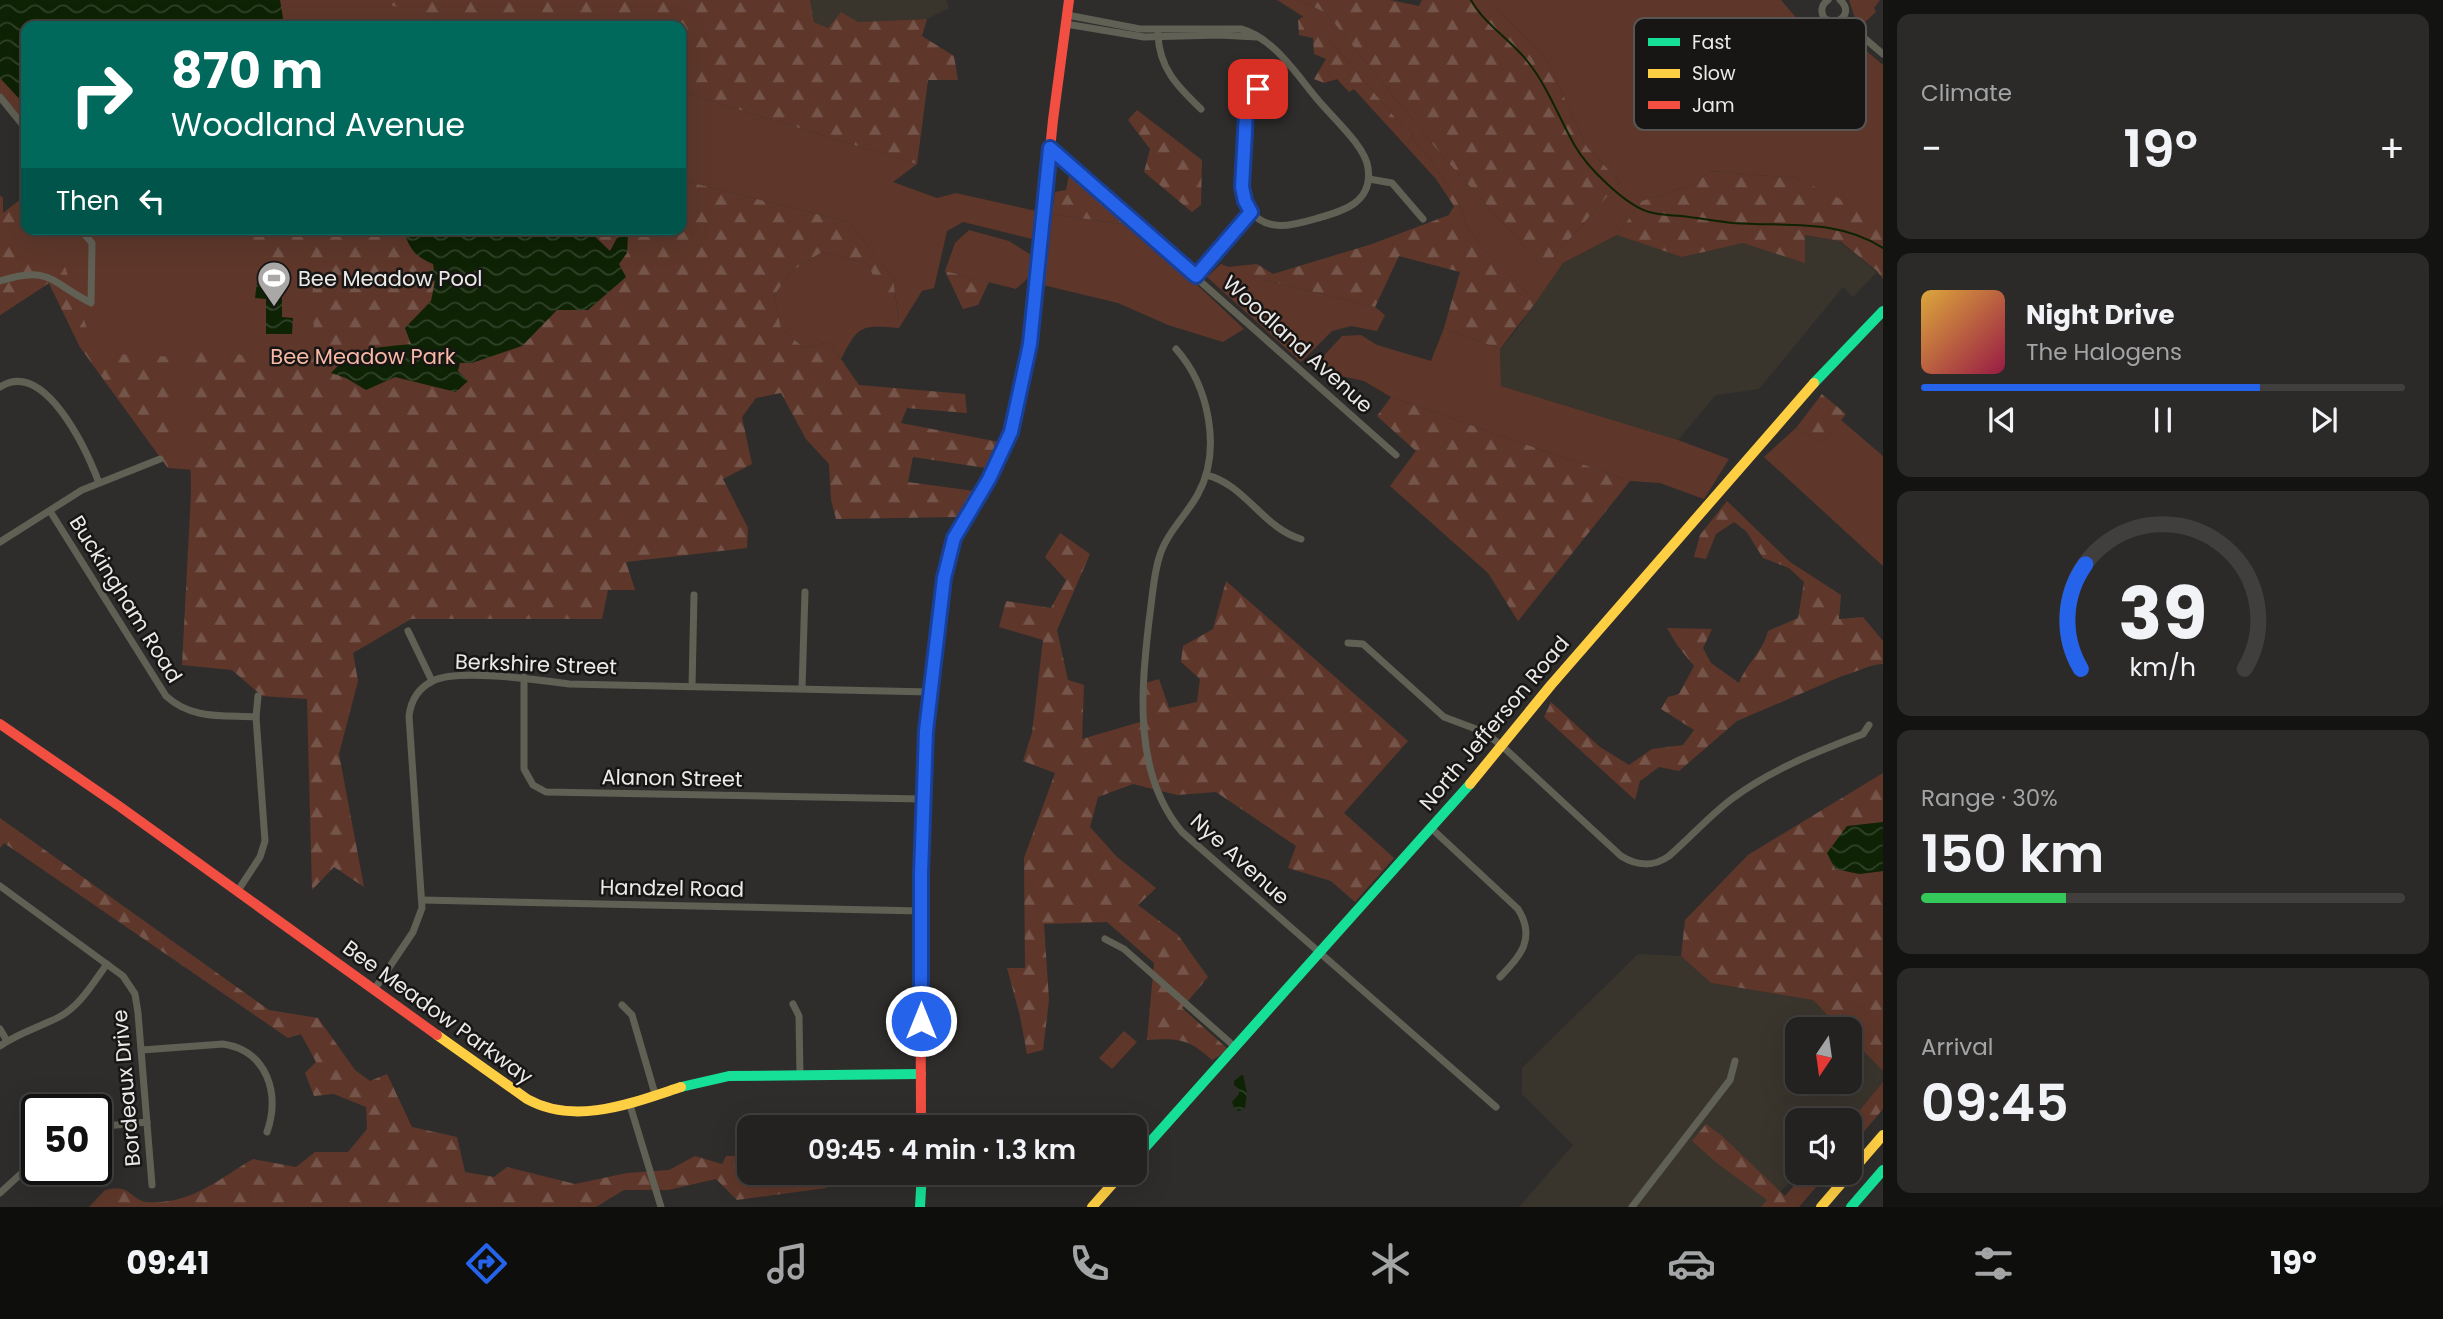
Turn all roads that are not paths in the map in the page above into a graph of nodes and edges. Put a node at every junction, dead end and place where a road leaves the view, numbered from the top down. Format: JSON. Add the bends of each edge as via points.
{"nodes":[{"id":1,"x":1069,"y":0,"type":"edge"},
{"id":2,"x":1840,"y":0,"type":"edge"},
{"id":3,"x":1825,"y":1,"type":"edge"},
{"id":4,"x":1824,"y":18,"type":"edge"},
{"id":5,"x":1842,"y":18,"type":"edge"},
{"id":6,"x":1067,"y":19,"type":"junction"},
{"id":7,"x":1158,"y":33,"type":"junction"},
{"id":8,"x":1866,"y":39,"type":"edge"},
{"id":9,"x":1883,"y":54,"type":"edge"},
{"id":10,"x":1286,"y":62,"type":"junction"},
{"id":11,"x":0,"y":97,"type":"edge"},
{"id":12,"x":1201,"y":108,"type":"dead end"},
{"id":13,"x":21,"y":123,"type":"edge"},
{"id":14,"x":1050,"y":148,"type":"junction"},
{"id":15,"x":1369,"y":179,"type":"junction"},
{"id":16,"x":1251,"y":212,"type":"junction"},
{"id":17,"x":1423,"y":219,"type":"dead end"},
{"id":18,"x":85,"y":235,"type":"edge"},
{"id":19,"x":1196,"y":276,"type":"junction"},
{"id":20,"x":0,"y":281,"type":"edge"},
{"id":21,"x":1883,"y":311,"type":"edge"},
{"id":22,"x":1176,"y":349,"type":"dead end"},
{"id":23,"x":0,"y":387,"type":"edge"},
{"id":24,"x":1396,"y":455,"type":"dead end"},
{"id":25,"x":160,"y":459,"type":"dead end"},
{"id":26,"x":1206,"y":475,"type":"junction"},
{"id":27,"x":99,"y":482,"type":"junction"},
{"id":28,"x":50,"y":511,"type":"junction"},
{"id":29,"x":1301,"y":539,"type":"dead end"},
{"id":30,"x":0,"y":542,"type":"edge"},
{"id":31,"x":805,"y":592,"type":"dead end"},
{"id":32,"x":694,"y":595,"type":"dead end"},
{"id":33,"x":408,"y":631,"type":"dead end"},
{"id":34,"x":1348,"y":643,"type":"dead end"},
{"id":35,"x":524,"y":677,"type":"junction"},
{"id":36,"x":432,"y":681,"type":"junction"},
{"id":37,"x":692,"y":686,"type":"junction"},
{"id":38,"x":802,"y":688,"type":"junction"},
{"id":39,"x":930,"y":692,"type":"junction"},
{"id":40,"x":258,"y":696,"type":"dead end"},
{"id":41,"x":256,"y":717,"type":"junction"},
{"id":42,"x":0,"y":724,"type":"edge"},
{"id":43,"x":1869,"y":725,"type":"dead end"},
{"id":44,"x":1502,"y":746,"type":"junction"},
{"id":45,"x":922,"y":799,"type":"junction"},
{"id":46,"x":1431,"y":828,"type":"junction"},
{"id":47,"x":0,"y":886,"type":"edge"},
{"id":48,"x":237,"y":892,"type":"junction"},
{"id":49,"x":422,"y":900,"type":"junction"},
{"id":50,"x":921,"y":911,"type":"junction"},
{"id":51,"x":1105,"y":939,"type":"dead end"},
{"id":52,"x":1319,"y":953,"type":"junction"},
{"id":53,"x":107,"y":964,"type":"junction"},
{"id":54,"x":1500,"y":977,"type":"dead end"},
{"id":55,"x":374,"y":990,"type":"junction"},
{"id":56,"x":793,"y":1004,"type":"dead end"},
{"id":57,"x":622,"y":1005,"type":"dead end"},
{"id":58,"x":0,"y":1029,"type":"edge"},
{"id":59,"x":4,"y":1044,"type":"edge"},
{"id":60,"x":1235,"y":1047,"type":"junction"},
{"id":61,"x":142,"y":1050,"type":"junction"},
{"id":62,"x":1735,"y":1060,"type":"dead end"},
{"id":63,"x":921,"y":1073,"type":"junction"},
{"id":64,"x":800,"y":1075,"type":"junction"},
{"id":65,"x":655,"y":1094,"type":"junction"},
{"id":66,"x":629,"y":1102,"type":"junction"},
{"id":67,"x":1496,"y":1107,"type":"dead end"},
{"id":68,"x":922,"y":1115,"type":"edge"},
{"id":69,"x":147,"y":1122,"type":"junction"},
{"id":70,"x":112,"y":1125,"type":"edge"},
{"id":71,"x":267,"y":1132,"type":"dead end"},
{"id":72,"x":1883,"y":1135,"type":"edge"},
{"id":73,"x":1147,"y":1145,"type":"edge"},
{"id":74,"x":1883,"y":1170,"type":"edge"},
{"id":75,"x":21,"y":1174,"type":"edge"},
{"id":76,"x":152,"y":1185,"type":"dead end"},
{"id":77,"x":921,"y":1185,"type":"edge"},
{"id":78,"x":1111,"y":1185,"type":"edge"},
{"id":79,"x":0,"y":1193,"type":"edge"},
{"id":80,"x":661,"y":1207,"type":"edge"},
{"id":81,"x":920,"y":1207,"type":"edge"},
{"id":82,"x":1092,"y":1207,"type":"edge"},
{"id":83,"x":1632,"y":1207,"type":"edge"},
{"id":84,"x":1821,"y":1207,"type":"edge"},
{"id":85,"x":1851,"y":1207,"type":"edge"}],
"edges":[{"from":1,"to":6,"type":"main road"},
{"from":2,"to":5,"type":"street","via":[[1846,10]]},
{"from":3,"to":4,"type":"street"},
{"from":6,"to":7,"type":"street","via":[[1132,36]]},
{"from":6,"to":14,"type":"main road"},
{"from":7,"to":10,"type":"street","via":[[1258,37]]},
{"from":7,"to":12,"type":"street","via":[[1167,73]]},
{"from":8,"to":9,"type":"street"},
{"from":10,"to":15,"type":"street","via":[[1361,151]]},
{"from":10,"to":16,"type":"street","via":[[1253,95],[1246,113],[1242,187]]},
{"from":11,"to":13,"type":"street"},
{"from":14,"to":19,"type":"street","name":"Woodland Avenue"},
{"from":14,"to":39,"type":"main road","via":[[1030,344],[1016,410],[1004,448],[953,541]]},
{"from":15,"to":16,"type":"street","via":[[1361,198],[1345,211],[1286,226],[1266,223]]},
{"from":15,"to":17,"type":"street","via":[[1392,183]]},
{"from":16,"to":19,"type":"street"},
{"from":18,"to":20,"type":"street","via":[[92,243],[91,303],[39,274]]},
{"from":19,"to":24,"type":"street","name":"Woodland Avenue"},
{"from":21,"to":44,"type":"main road","name":"North Jefferson Road","via":[[1808,388]]},
{"from":22,"to":26,"type":"street","via":[[1189,366],[1208,415],[1211,445]]},
{"from":23,"to":27,"type":"street","via":[[24,381],[41,390],[79,437]]},
{"from":25,"to":27,"type":"street"},
{"from":26,"to":29,"type":"street","via":[[1224,481],[1282,532]]},
{"from":26,"to":52,"type":"street","name":"Nye Avenue","via":[[1159,556],[1142,693],[1143,734],[1163,805],[1182,832]]},
{"from":27,"to":28,"type":"street"},
{"from":28,"to":30,"type":"street"},
{"from":28,"to":41,"type":"street","name":"Buckingham Road","via":[[166,696],[194,713]]},
{"from":31,"to":38,"type":"street"},
{"from":32,"to":37,"type":"street"},
{"from":33,"to":36,"type":"street"},
{"from":34,"to":44,"type":"street","via":[[1363,644],[1444,717],[1484,732]]},
{"from":35,"to":36,"type":"street","name":"Berkshire Street"},
{"from":35,"to":37,"type":"street","name":"Berkshire Street","via":[[569,684]]},
{"from":35,"to":45,"type":"street","name":"Alanon Street","via":[[524,769],[533,785],[546,792]]},
{"from":36,"to":49,"type":"street","name":"Berkshire Street","via":[[414,698],[409,716]]},
{"from":37,"to":38,"type":"street","name":"Berkshire Street"},
{"from":38,"to":39,"type":"street","name":"Berkshire Street"},
{"from":39,"to":45,"type":"main road"},
{"from":40,"to":41,"type":"street"},
{"from":41,"to":48,"type":"street","via":[[265,841]]},
{"from":42,"to":48,"type":"main road","name":"Bee Meadow Parkway"},
{"from":43,"to":44,"type":"street","via":[[1863,734],[1768,774],[1669,856],[1648,864],[1621,856]]},
{"from":44,"to":46,"type":"main road","name":"North Jefferson Road"},
{"from":45,"to":50,"type":"main road"},
{"from":46,"to":52,"type":"main road","name":"North Jefferson Road"},
{"from":46,"to":54,"type":"street","via":[[1524,919],[1523,950]]},
{"from":47,"to":53,"type":"street","name":"Bordeaux Drive"},
{"from":48,"to":55,"type":"main road","name":"Bee Meadow Parkway"},
{"from":49,"to":50,"type":"street","name":"Handzel Road"},
{"from":49,"to":55,"type":"street","name":"Berkshire Street","via":[[413,932]]},
{"from":50,"to":63,"type":"main road"},
{"from":51,"to":60,"type":"street","via":[[1124,949]]},
{"from":52,"to":60,"type":"main road","name":"North Jefferson Road"},
{"from":52,"to":67,"type":"street","name":"Nye Avenue"},
{"from":53,"to":59,"type":"street","via":[[62,1016]]},
{"from":53,"to":61,"type":"street","name":"Bordeaux Drive","via":[[123,976],[135,994]]},
{"from":55,"to":66,"type":"main road","name":"Bee Meadow Parkway","via":[[536,1105],[587,1112]]},
{"from":56,"to":64,"type":"street","via":[[799,1016]]},
{"from":57,"to":65,"type":"street","via":[[632,1015]]},
{"from":58,"to":59,"type":"street"},
{"from":60,"to":73,"type":"main road","name":"North Jefferson Road"},
{"from":61,"to":69,"type":"street","name":"Bordeaux Drive"},
{"from":61,"to":71,"type":"street","via":[[223,1044],[245,1051],[265,1069],[270,1081],[272,1119]]},
{"from":62,"to":83,"type":"street","via":[[1730,1080]]},
{"from":63,"to":64,"type":"main road","name":"Bee Meadow Parkway"},
{"from":63,"to":68,"type":"main road"},
{"from":64,"to":65,"type":"main road","name":"Bee Meadow Parkway","via":[[706,1079]]},
{"from":65,"to":66,"type":"main road","name":"Bee Meadow Parkway"},
{"from":66,"to":80,"type":"street"},
{"from":69,"to":70,"type":"street"},
{"from":69,"to":76,"type":"street","name":"Bordeaux Drive"},
{"from":72,"to":84,"type":"main road"},
{"from":74,"to":85,"type":"main road"},
{"from":75,"to":79,"type":"street"},
{"from":77,"to":81,"type":"main road"},
{"from":78,"to":82,"type":"main road"}]}
